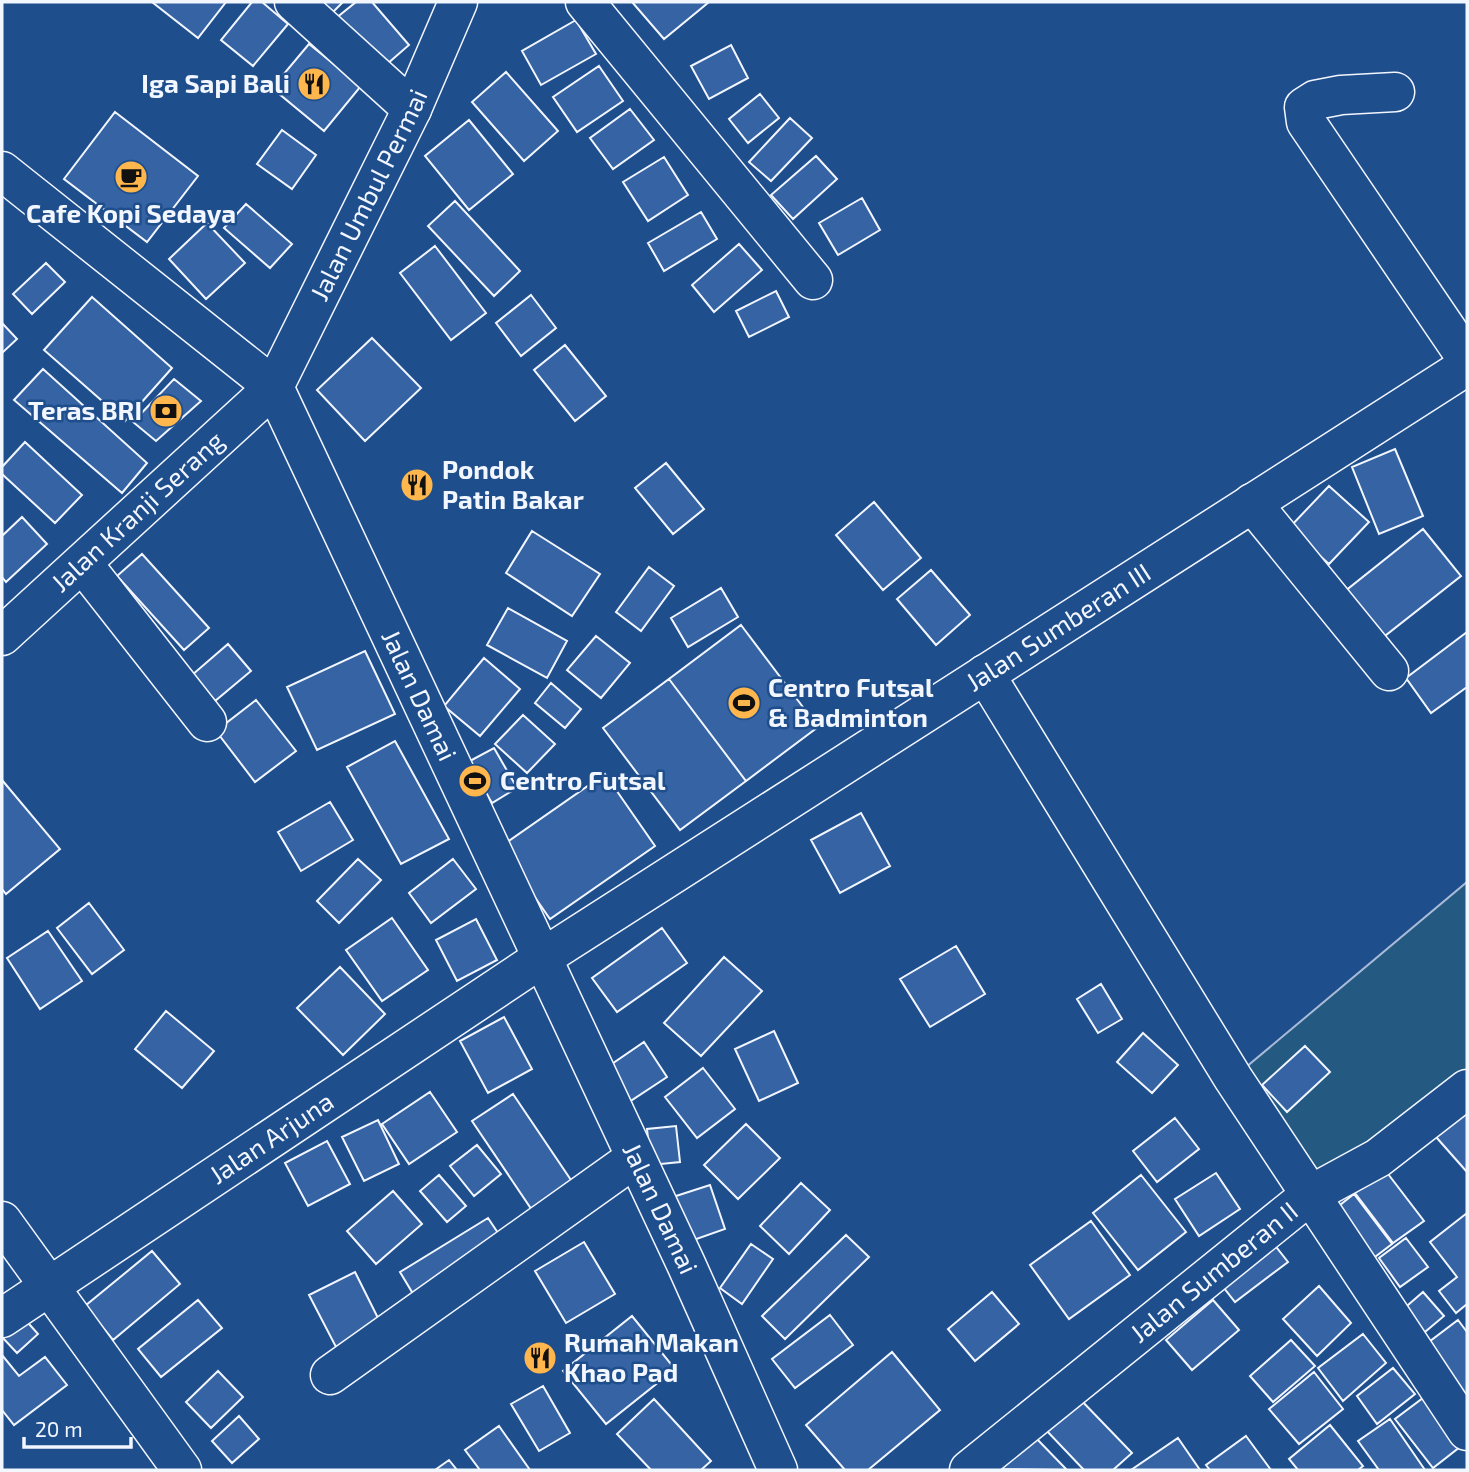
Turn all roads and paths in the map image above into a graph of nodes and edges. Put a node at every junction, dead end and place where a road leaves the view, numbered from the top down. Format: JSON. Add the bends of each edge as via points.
{"nodes":[{"id":1,"x":294,"y":2,"type":"edge"},
{"id":2,"x":458,"y":2,"type":"edge"},
{"id":3,"x":585,"y":2,"type":"edge"},
{"id":4,"x":1395,"y":92,"type":"dead end"},
{"id":5,"x":412,"y":109,"type":"junction"},
{"id":6,"x":2,"y":171,"type":"edge"},
{"id":7,"x":813,"y":280,"type":"dead end"},
{"id":8,"x":1467,"y":359,"type":"edge"},
{"id":9,"x":1467,"y":366,"type":"edge"},
{"id":10,"x":274,"y":387,"type":"junction"},
{"id":11,"x":1252,"y":503,"type":"junction"},
{"id":12,"x":83,"y":564,"type":"junction"},
{"id":13,"x":2,"y":636,"type":"edge"},
{"id":14,"x":1389,"y":671,"type":"dead end"},
{"id":15,"x":985,"y":674,"type":"junction"},
{"id":16,"x":207,"y":722,"type":"dead end"},
{"id":17,"x":542,"y":958,"type":"junction"},
{"id":18,"x":1467,"y":1088,"type":"edge"},
{"id":19,"x":635,"y":1158,"type":"junction"},
{"id":20,"x":1310,"y":1195,"type":"junction"},
{"id":21,"x":2,"y":1222,"type":"edge"},
{"id":22,"x":48,"y":1289,"type":"junction"},
{"id":23,"x":2,"y":1318,"type":"edge"},
{"id":24,"x":330,"y":1375,"type":"dead end"},
{"id":25,"x":1467,"y":1431,"type":"edge"},
{"id":26,"x":183,"y":1470,"type":"edge"},
{"id":27,"x":778,"y":1470,"type":"edge"},
{"id":28,"x":969,"y":1470,"type":"edge"}],
"edges":[{"from":1,"to":5,"type":"street"},
{"from":2,"to":5,"type":"street","name":"Jalan Umbul Permai"},
{"from":3,"to":7,"type":"street"},
{"from":4,"to":8,"type":"street","via":[[1315,100],[1304,107],[1306,122]]},
{"from":5,"to":10,"type":"street","name":"Jalan Umbul Permai"},
{"from":6,"to":10,"type":"street","name":"Jalan Damai"},
{"from":9,"to":11,"type":"street","name":"Jalan Sumberan III"},
{"from":10,"to":12,"type":"street","name":"Jalan Kranji Serang"},
{"from":10,"to":17,"type":"street","name":"Jalan Damai"},
{"from":11,"to":14,"type":"street"},
{"from":11,"to":15,"type":"street","name":"Jalan Sumberan III"},
{"from":12,"to":13,"type":"street","name":"Jalan Kranji Serang"},
{"from":12,"to":16,"type":"street"},
{"from":15,"to":17,"type":"street","name":"Jalan Sumberan III"},
{"from":15,"to":20,"type":"street"},
{"from":17,"to":19,"type":"street","name":"Jalan Damai"},
{"from":17,"to":22,"type":"street","name":"Jalan Arjuna"},
{"from":18,"to":20,"type":"street","name":"Jalan Sumberan II","via":[[1378,1158]]},
{"from":19,"to":24,"type":"street"},
{"from":19,"to":27,"type":"street","name":"Jalan Damai"},
{"from":20,"to":25,"type":"street"},
{"from":20,"to":28,"type":"street","name":"Jalan Sumberan II"},
{"from":21,"to":22,"type":"street"},
{"from":22,"to":23,"type":"street","name":"Jalan Arjuna"},
{"from":22,"to":26,"type":"street"}]}
